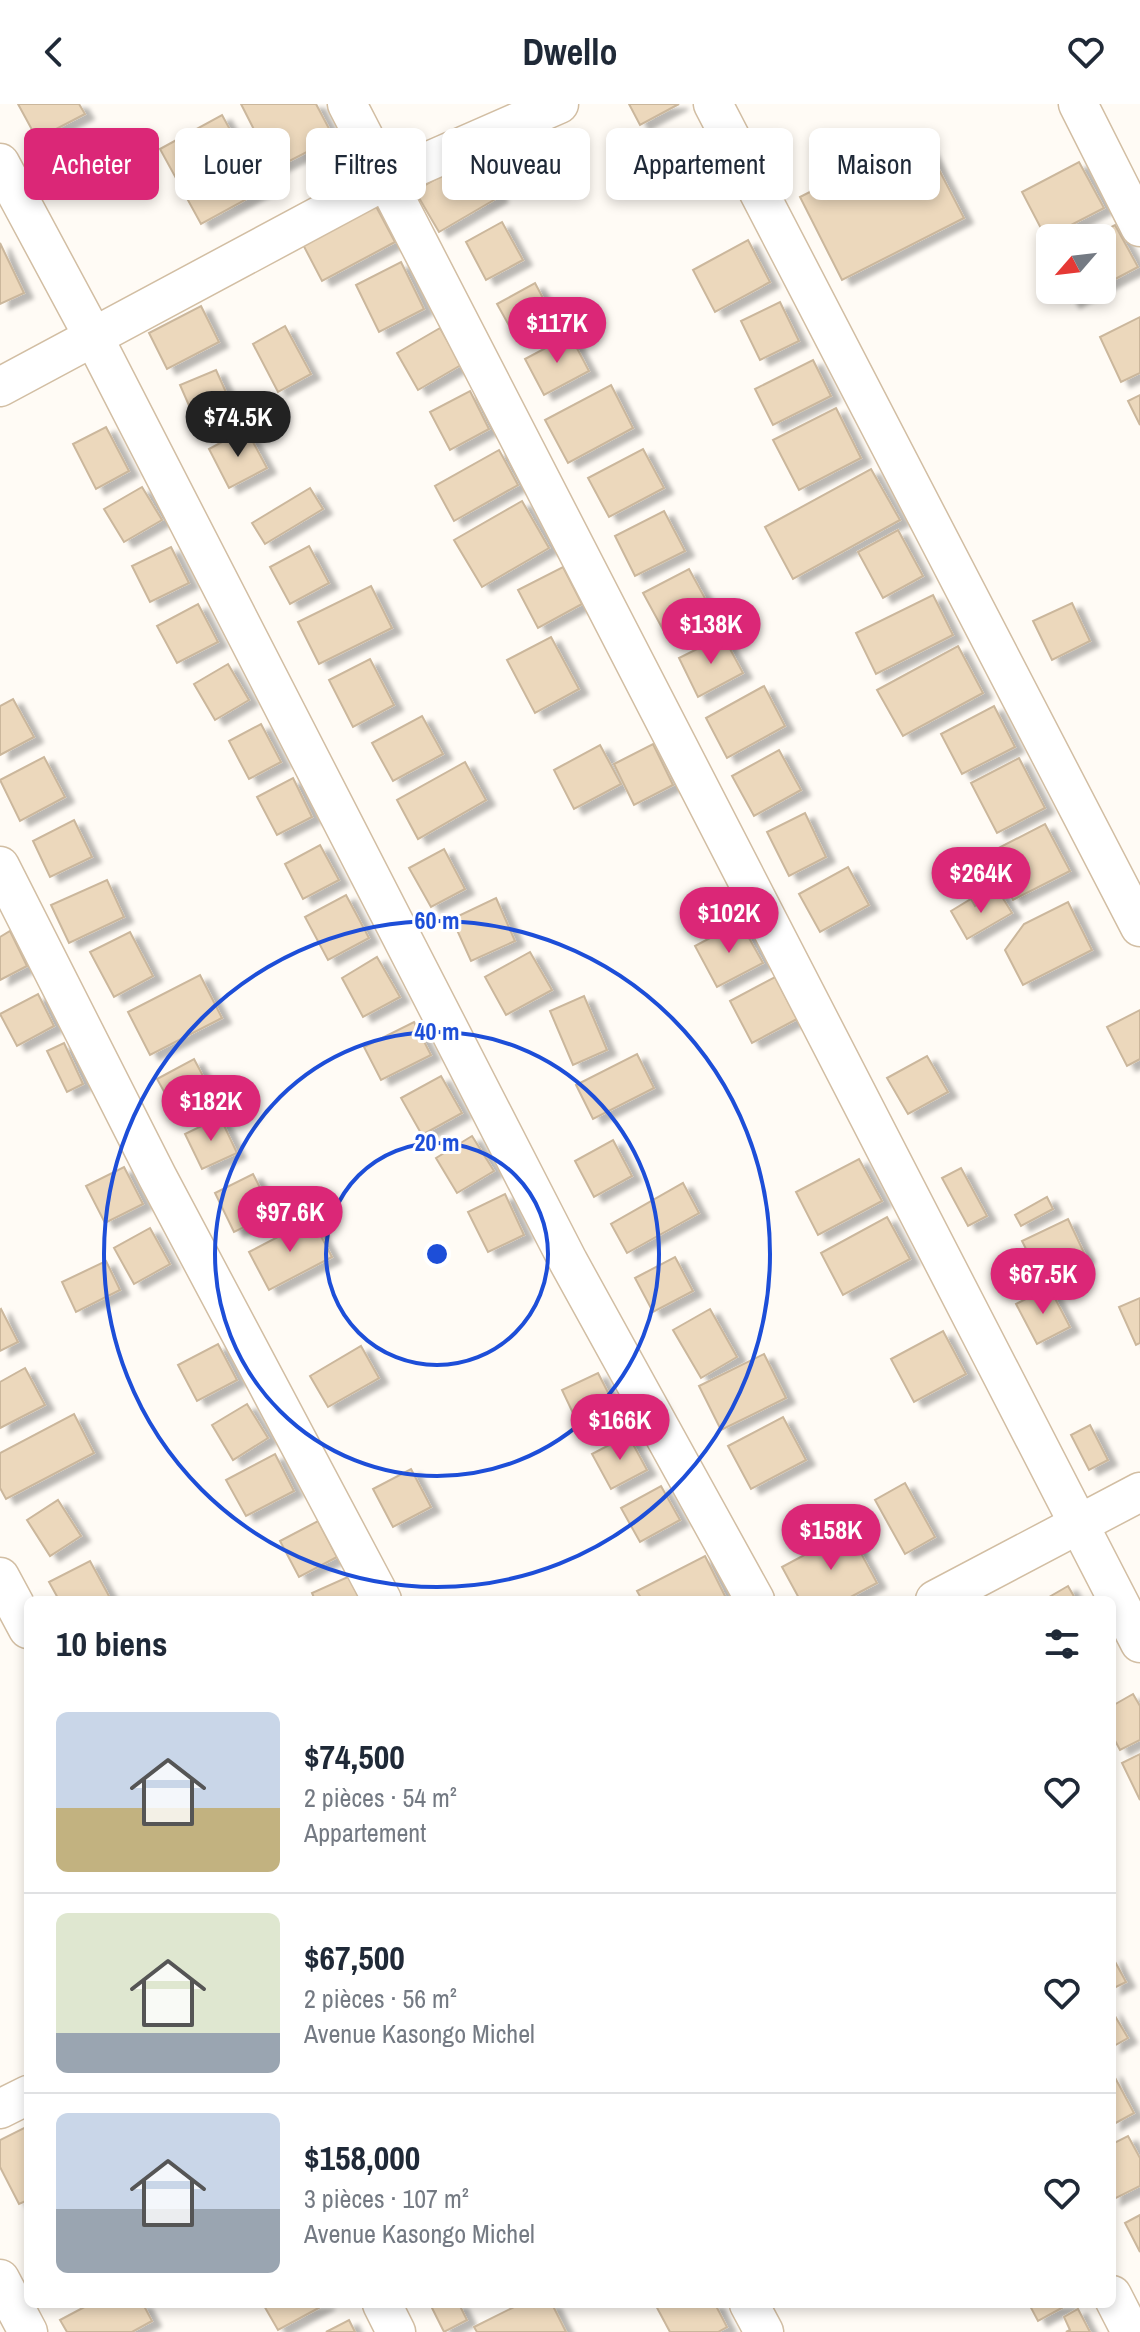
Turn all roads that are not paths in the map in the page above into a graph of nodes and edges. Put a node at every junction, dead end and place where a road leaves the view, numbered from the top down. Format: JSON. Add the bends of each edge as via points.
{"nodes":[{"id":1,"x":347,"y":104,"type":"edge"},
{"id":2,"x":559,"y":104,"type":"edge"},
{"id":3,"x":713,"y":104,"type":"edge"},
{"id":4,"x":1078,"y":104,"type":"edge"},
{"id":5,"x":360,"y":128,"type":"edge"},
{"id":6,"x":426,"y":162,"type":"edge"},
{"id":7,"x":0,"y":163,"type":"edge"},
{"id":8,"x":349,"y":200,"type":"edge"},
{"id":9,"x":399,"y":200,"type":"edge"},
{"id":10,"x":1140,"y":227,"type":"edge"},
{"id":11,"x":94,"y":338,"type":"junction"},
{"id":12,"x":0,"y":387,"type":"edge"},
{"id":13,"x":0,"y":866,"type":"edge"},
{"id":14,"x":1140,"y":927,"type":"edge"},
{"id":15,"x":1140,"y":1492,"type":"edge"},
{"id":16,"x":1078,"y":1525,"type":"junction"},
{"id":17,"x":0,"y":1577,"type":"edge"},
{"id":18,"x":380,"y":1596,"type":"edge"},
{"id":19,"x":753,"y":1596,"type":"edge"},
{"id":20,"x":943,"y":1596,"type":"edge"},
{"id":21,"x":1115,"y":1596,"type":"edge"},
{"id":22,"x":1116,"y":1597,"type":"edge"},
{"id":23,"x":24,"y":1622,"type":"edge"},
{"id":24,"x":1140,"y":1643,"type":"edge"},
{"id":25,"x":24,"y":2097,"type":"edge"},
{"id":26,"x":0,"y":2109,"type":"edge"},
{"id":27,"x":0,"y":2279,"type":"edge"},
{"id":28,"x":1116,"y":2303,"type":"edge"},
{"id":29,"x":384,"y":2308,"type":"edge"},
{"id":30,"x":751,"y":2308,"type":"edge"},
{"id":31,"x":28,"y":2332,"type":"edge"},
{"id":32,"x":396,"y":2332,"type":"edge"},
{"id":33,"x":764,"y":2332,"type":"edge"},
{"id":34,"x":1131,"y":2332,"type":"edge"}],
"edges":[{"from":1,"to":5,"type":"street"},
{"from":2,"to":6,"type":"street"},
{"from":3,"to":14,"type":"street"},
{"from":4,"to":10,"type":"street"},
{"from":7,"to":11,"type":"street"},
{"from":8,"to":11,"type":"street"},
{"from":9,"to":16,"type":"street"},
{"from":11,"to":12,"type":"street"},
{"from":11,"to":19,"type":"street","via":[[568,1261]]},
{"from":13,"to":18,"type":"street"},
{"from":15,"to":16,"type":"street"},
{"from":16,"to":20,"type":"street"},
{"from":16,"to":21,"type":"street"},
{"from":17,"to":23,"type":"street"},
{"from":22,"to":24,"type":"street"},
{"from":25,"to":26,"type":"street"},
{"from":27,"to":31,"type":"street"},
{"from":28,"to":34,"type":"street"},
{"from":29,"to":32,"type":"street"},
{"from":30,"to":33,"type":"street"}]}
